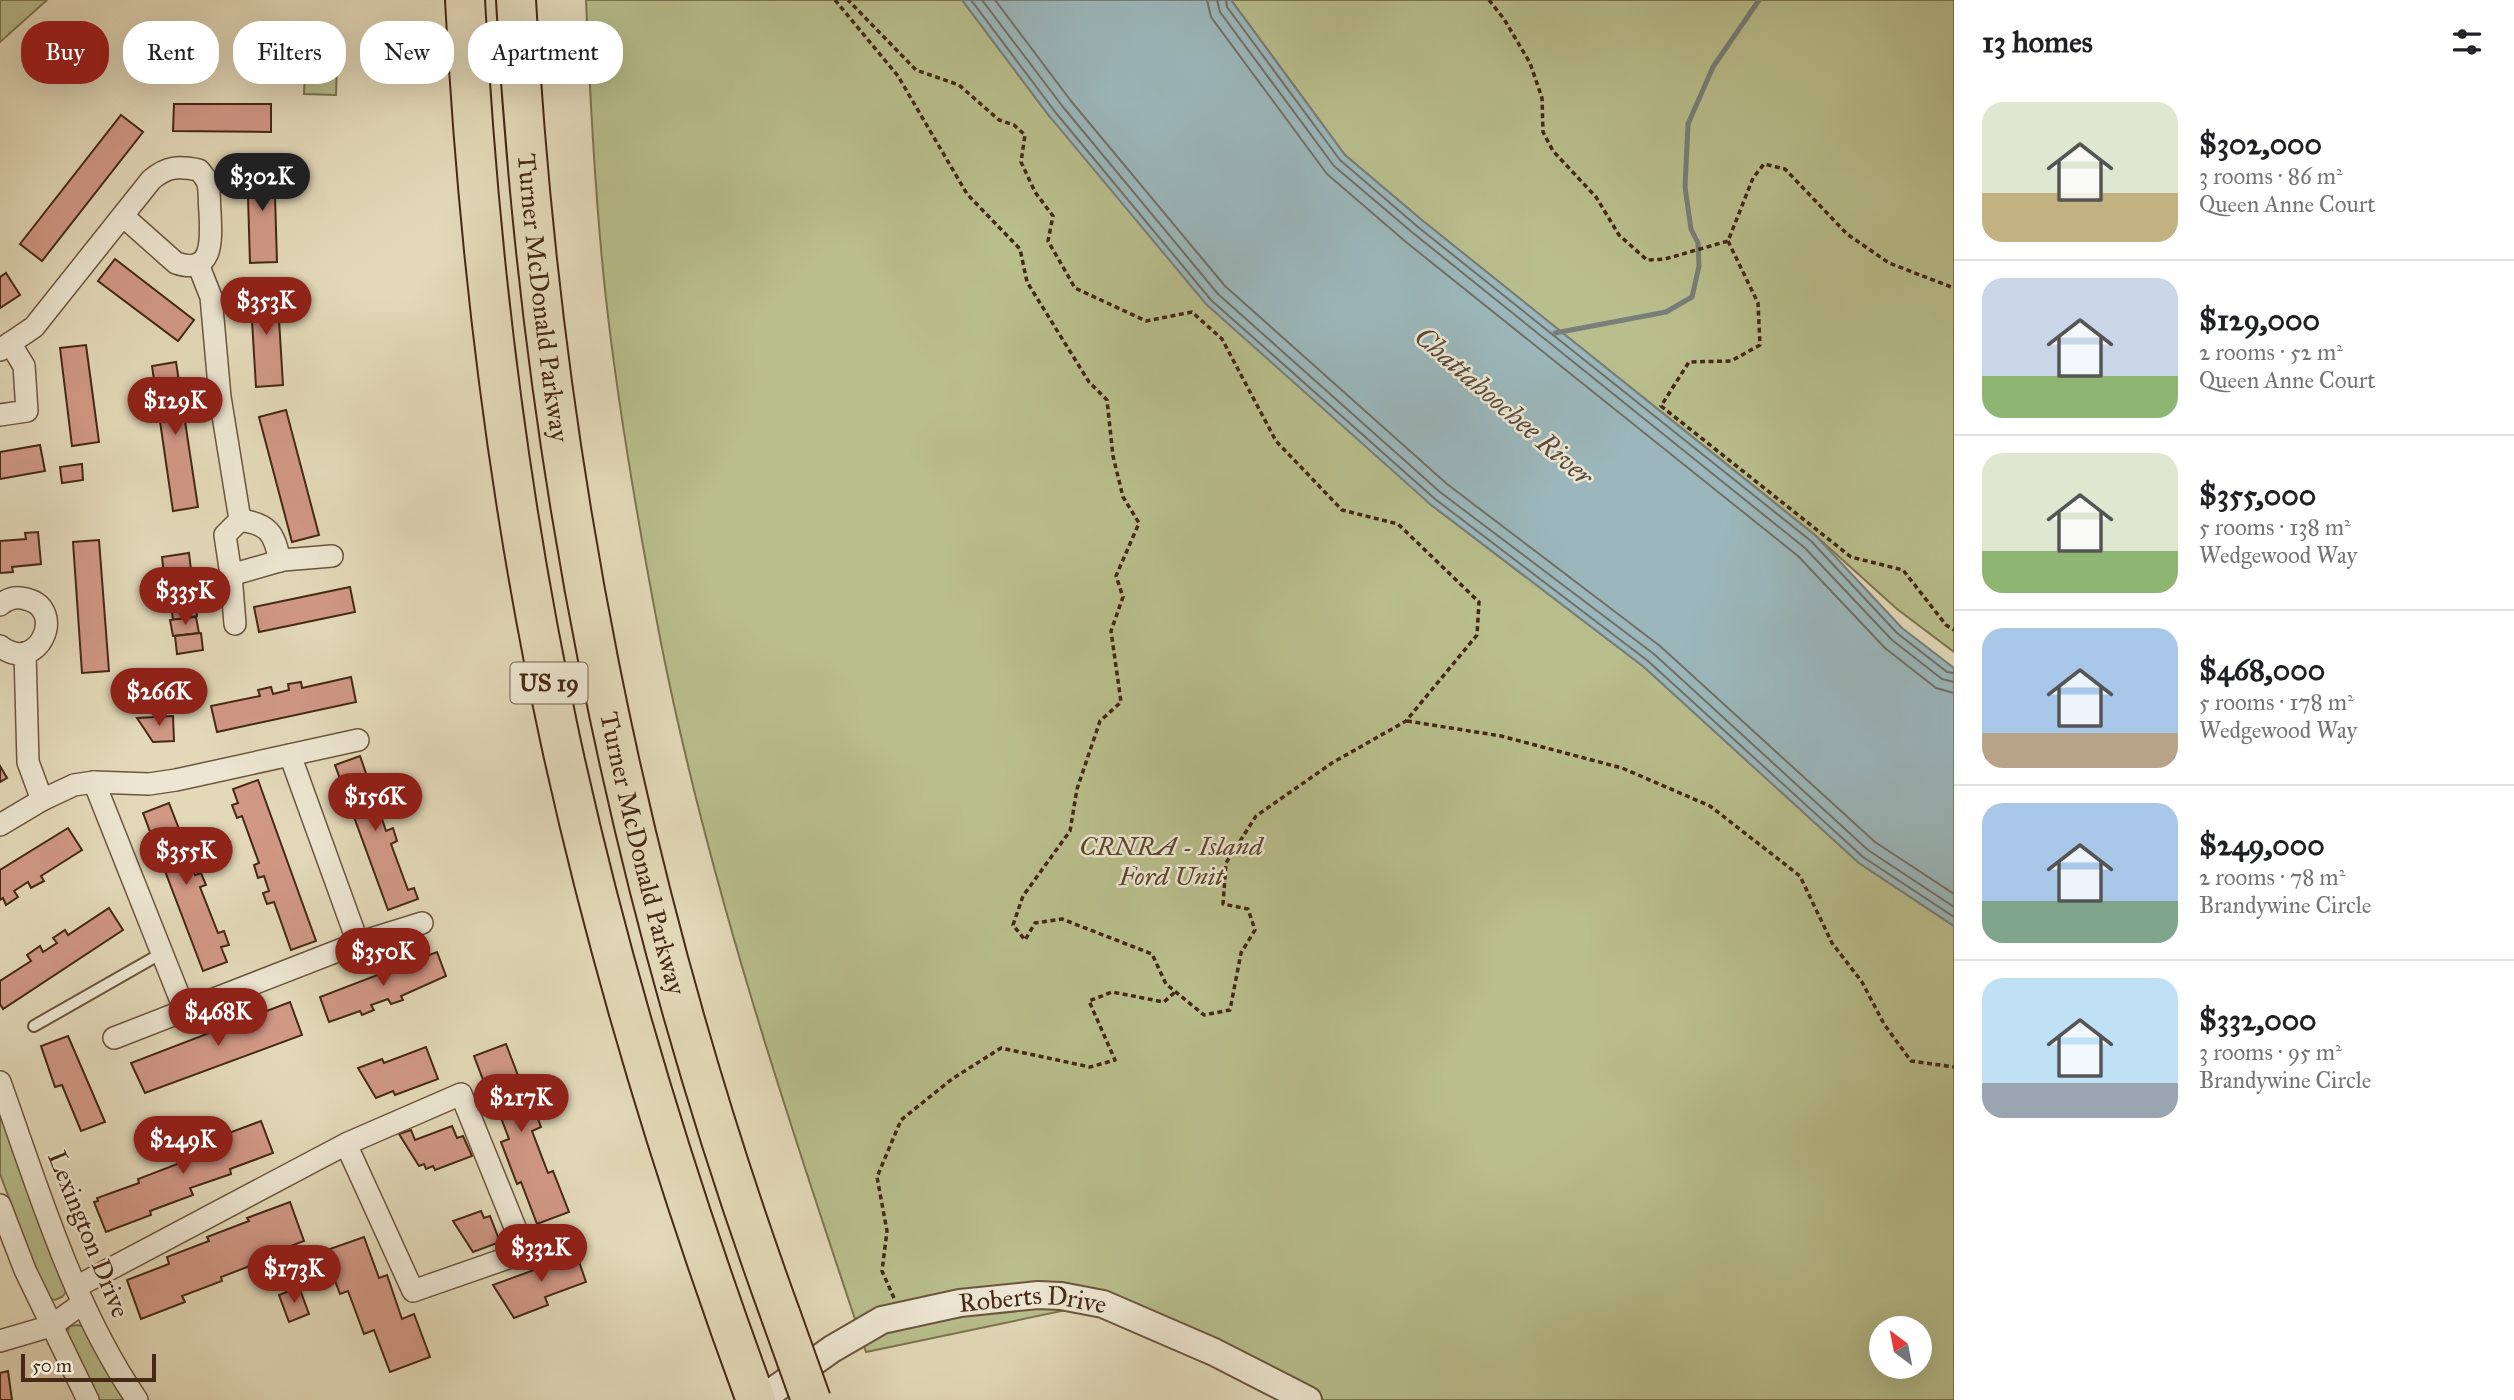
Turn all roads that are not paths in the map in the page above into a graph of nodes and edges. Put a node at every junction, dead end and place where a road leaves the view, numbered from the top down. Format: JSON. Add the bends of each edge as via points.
{"nodes":[{"id":1,"x":465,"y":0,"type":"edge"},
{"id":2,"x":516,"y":0,"type":"edge"},
{"id":3,"x":123,"y":216,"type":"junction"},
{"id":4,"x":198,"y":264,"type":"junction"},
{"id":5,"x":5,"y":347,"type":"edge"},
{"id":6,"x":0,"y":415,"type":"edge"},
{"id":7,"x":240,"y":520,"type":"junction"},
{"id":8,"x":332,"y":556,"type":"dead end"},
{"id":9,"x":280,"y":561,"type":"junction"},
{"id":10,"x":232,"y":575,"type":"junction"},
{"id":11,"x":0,"y":605,"type":"edge"},
{"id":12,"x":235,"y":624,"type":"dead end"},
{"id":13,"x":0,"y":646,"type":"edge"},
{"id":14,"x":25,"y":653,"type":"junction"},
{"id":15,"x":358,"y":740,"type":"dead end"},
{"id":16,"x":290,"y":755,"type":"junction"},
{"id":17,"x":94,"y":782,"type":"junction"},
{"id":18,"x":42,"y":800,"type":"junction"},
{"id":19,"x":0,"y":825,"type":"edge"},
{"id":20,"x":422,"y":923,"type":"dead end"},
{"id":21,"x":358,"y":943,"type":"junction"},
{"id":22,"x":162,"y":953,"type":"junction"},
{"id":23,"x":185,"y":1011,"type":"junction"},
{"id":24,"x":34,"y":1026,"type":"dead end"},
{"id":25,"x":114,"y":1038,"type":"dead end"},
{"id":26,"x":0,"y":1082,"type":"edge"},
{"id":27,"x":346,"y":1144,"type":"junction"},
{"id":28,"x":0,"y":1205,"type":"edge"},
{"id":29,"x":79,"y":1295,"type":"junction"},
{"id":30,"x":51,"y":1326,"type":"junction"},
{"id":31,"x":0,"y":1341,"type":"edge"},
{"id":32,"x":88,"y":1400,"type":"edge"},
{"id":33,"x":137,"y":1400,"type":"edge"},
{"id":34,"x":758,"y":1400,"type":"edge"},
{"id":35,"x":811,"y":1400,"type":"edge"},
{"id":36,"x":1308,"y":1400,"type":"edge"}],
"edges":[{"from":1,"to":34,"type":"highway","name":"Turner McDonald Parkway","number":"US 19","via":[[493,328],[548,679],[626,1004],[683,1192]]},
{"from":2,"to":35,"type":"highway","name":"Turner McDonald Parkway","number":"US 19","bridge":true,"via":[[542,310],[570,507],[620,765],[667,955],[722,1142]]},
{"from":3,"to":4,"type":"street","via":[[177,263]]},
{"from":3,"to":4,"type":"street","via":[[162,171],[180,166],[199,170],[208,183],[211,243],[208,255]]},
{"from":3,"to":5,"type":"street","via":[[34,327]]},
{"from":4,"to":7,"type":"street","via":[[211,298],[220,397]]},
{"from":5,"to":6,"type":"street","via":[[24,366],[27,411]]},
{"from":7,"to":9,"type":"street","via":[[269,530]]},
{"from":7,"to":10,"type":"street","via":[[225,535]]},
{"from":8,"to":9,"type":"street"},
{"from":9,"to":10,"type":"street"},
{"from":10,"to":12,"type":"street"},
{"from":11,"to":14,"type":"street","via":[[16,597],[37,604],[43,612],[46,632],[34,649]]},
{"from":13,"to":14,"type":"street"},
{"from":14,"to":18,"type":"street","via":[[27,762]]},
{"from":15,"to":16,"type":"street"},
{"from":16,"to":17,"type":"street","via":[[149,784]]},
{"from":16,"to":21,"type":"street"},
{"from":17,"to":18,"type":"street","via":[[74,785]]},
{"from":17,"to":22,"type":"street"},
{"from":18,"to":19,"type":"street"},
{"from":20,"to":21,"type":"street"},
{"from":21,"to":23,"type":"street"},
{"from":22,"to":23,"type":"street"},
{"from":22,"to":24,"type":"lane"},
{"from":23,"to":25,"type":"street"},
{"from":26,"to":29,"type":"street","name":"Lexington Drive"},
{"from":27,"to":27,"type":"street","via":[[413,1291],[525,1252],[461,1094]]},
{"from":27,"to":29,"type":"street"},
{"from":28,"to":30,"type":"street"},
{"from":29,"to":30,"type":"street"},
{"from":29,"to":33,"type":"street","name":"Lexington Drive"},
{"from":30,"to":31,"type":"street"},
{"from":30,"to":32,"type":"street"},
{"from":34,"to":36,"type":"street","name":"Roberts Drive","via":[[882,1320],[960,1303],[1038,1294],[1102,1304],[1214,1352]]}]}
